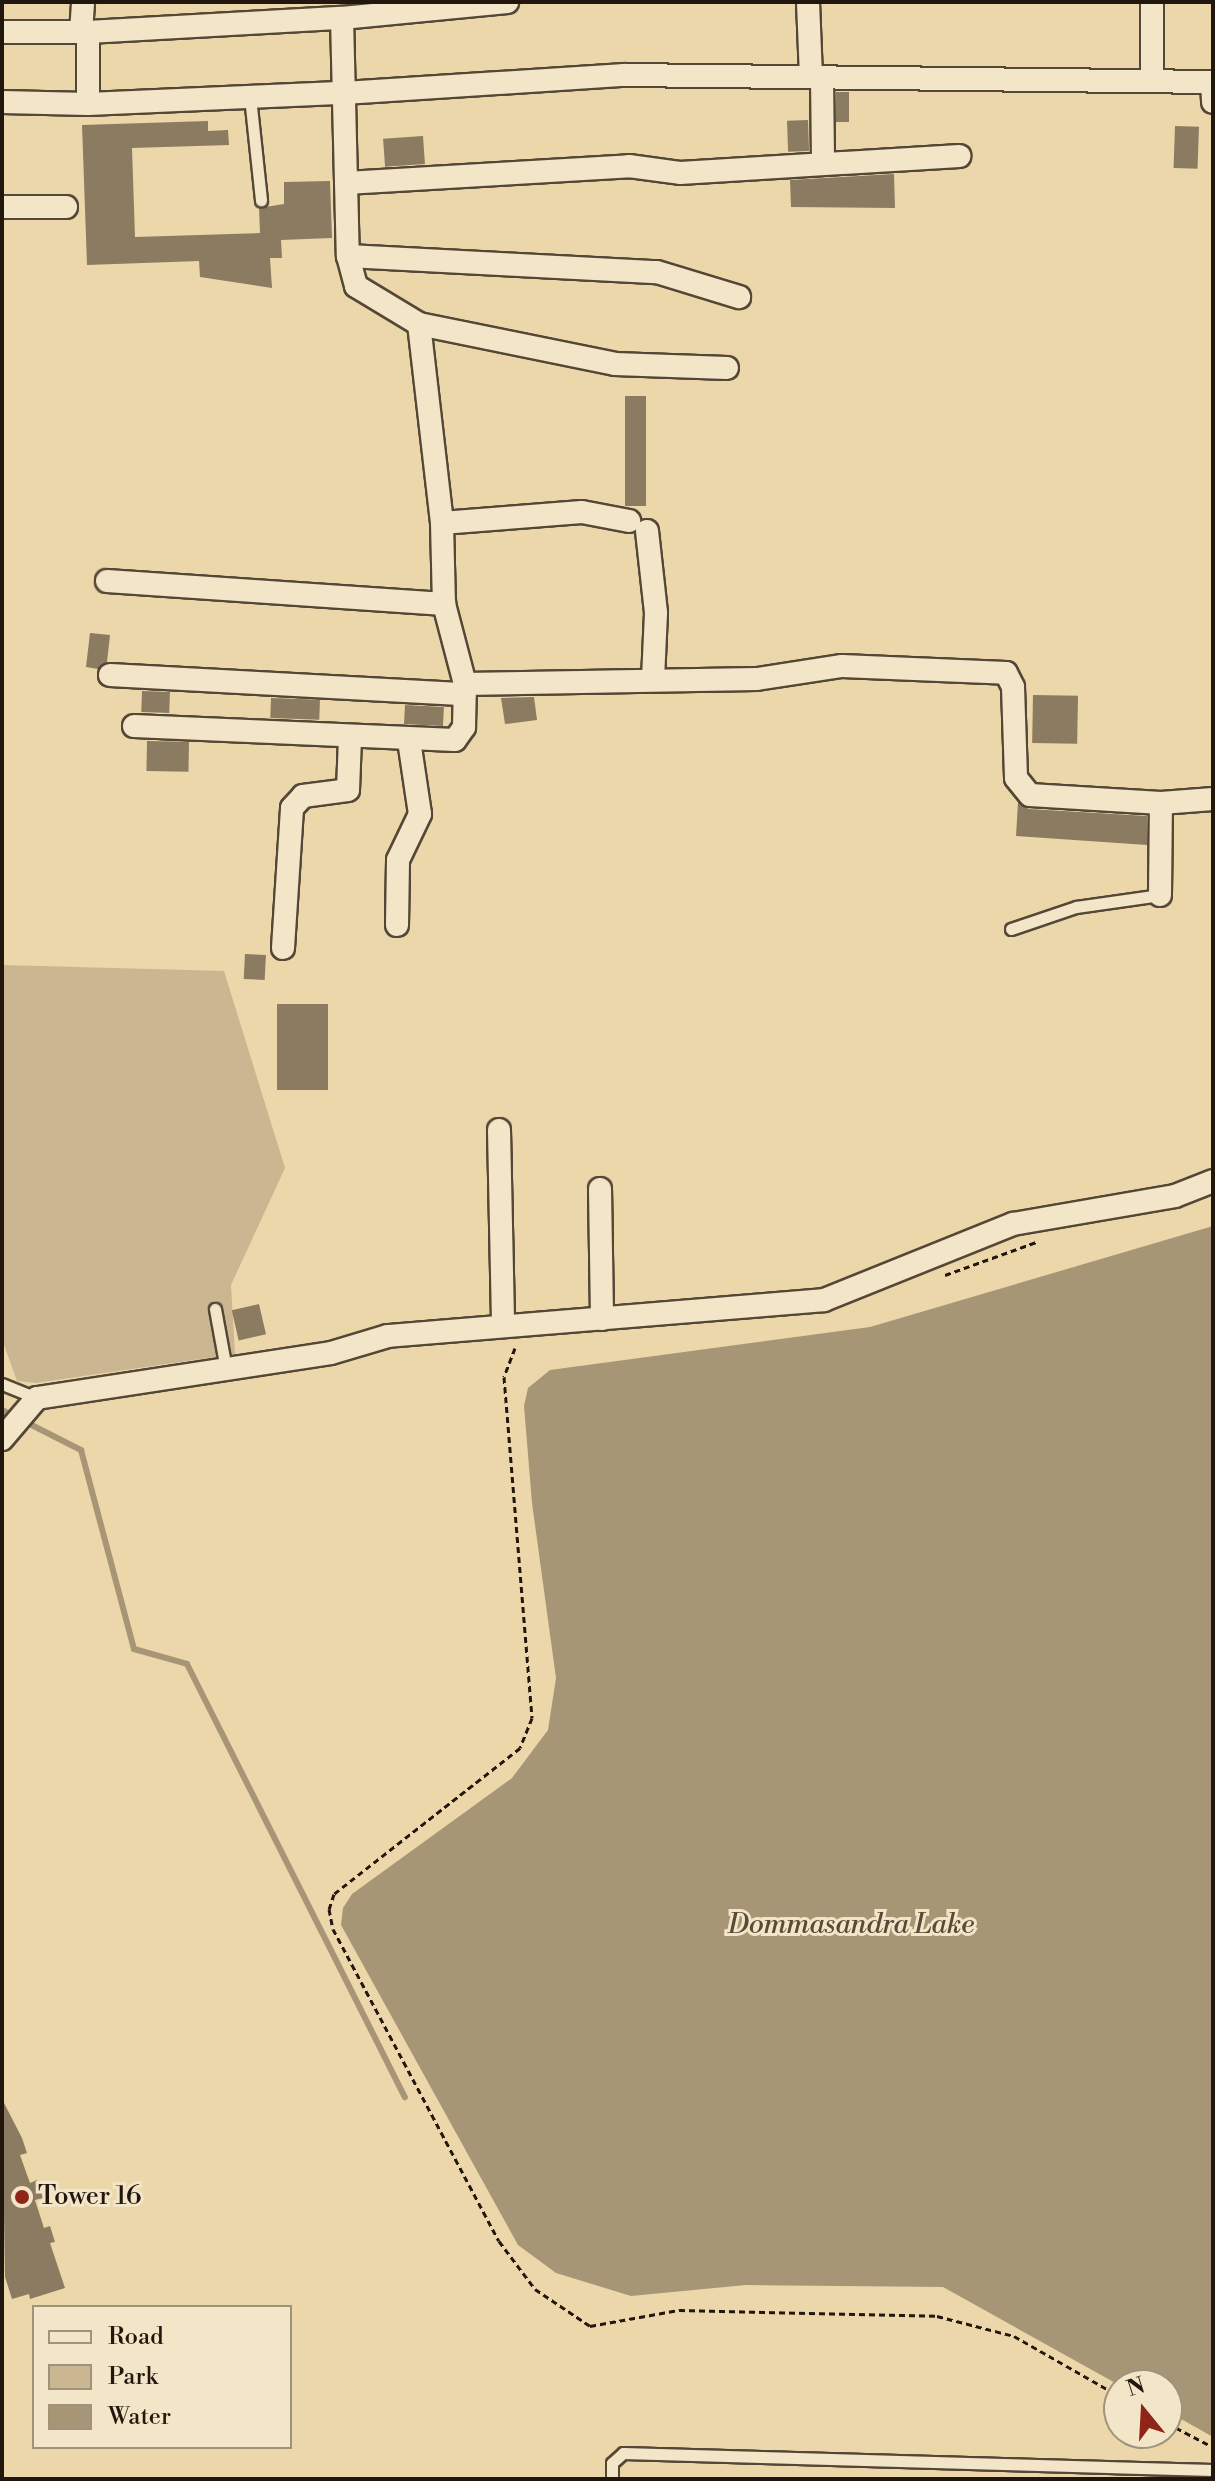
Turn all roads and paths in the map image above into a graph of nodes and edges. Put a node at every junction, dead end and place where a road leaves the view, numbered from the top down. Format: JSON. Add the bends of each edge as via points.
{"nodes":[{"id":1,"x":83,"y":2,"type":"edge"},
{"id":2,"x":507,"y":2,"type":"edge"},
{"id":3,"x":808,"y":2,"type":"edge"},
{"id":4,"x":1152,"y":2,"type":"edge"},
{"id":5,"x":406,"y":7,"type":"edge"},
{"id":6,"x":342,"y":18,"type":"junction"},
{"id":7,"x":2,"y":32,"type":"edge"},
{"id":8,"x":84,"y":32,"type":"junction"},
{"id":9,"x":816,"y":77,"type":"junction"},
{"id":10,"x":1152,"y":81,"type":"junction"},
{"id":11,"x":1212,"y":82,"type":"edge"},
{"id":12,"x":344,"y":93,"type":"junction"},
{"id":13,"x":250,"y":97,"type":"junction"},
{"id":14,"x":2,"y":102,"type":"edge"},
{"id":15,"x":1213,"y":102,"type":"edge"},
{"id":16,"x":88,"y":104,"type":"junction"},
{"id":17,"x":959,"y":156,"type":"dead end"},
{"id":18,"x":823,"y":162,"type":"junction"},
{"id":19,"x":346,"y":183,"type":"junction"},
{"id":20,"x":261,"y":200,"type":"dead end"},
{"id":21,"x":2,"y":207,"type":"edge"},
{"id":22,"x":66,"y":207,"type":"dead end"},
{"id":23,"x":348,"y":256,"type":"junction"},
{"id":24,"x":739,"y":297,"type":"dead end"},
{"id":25,"x":419,"y":324,"type":"junction"},
{"id":26,"x":727,"y":368,"type":"dead end"},
{"id":27,"x":442,"y":523,"type":"junction"},
{"id":28,"x":107,"y":581,"type":"dead end"},
{"id":29,"x":444,"y":604,"type":"junction"},
{"id":30,"x":110,"y":675,"type":"dead end"},
{"id":31,"x":653,"y":678,"type":"junction"},
{"id":32,"x":465,"y":689,"type":"junction"},
{"id":33,"x":134,"y":726,"type":"dead end"},
{"id":34,"x":350,"y":737,"type":"junction"},
{"id":35,"x":409,"y":740,"type":"junction"},
{"id":36,"x":1213,"y":799,"type":"edge"},
{"id":37,"x":1161,"y":803,"type":"junction"},
{"id":38,"x":1160,"y":895,"type":"joint"},
{"id":39,"x":397,"y":925,"type":"dead end"},
{"id":40,"x":1011,"y":929,"type":"dead end"},
{"id":41,"x":283,"y":948,"type":"dead end"},
{"id":42,"x":499,"y":1130,"type":"dead end"},
{"id":43,"x":1213,"y":1181,"type":"edge"},
{"id":44,"x":600,"y":1189,"type":"dead end"},
{"id":45,"x":215,"y":1309,"type":"dead end"},
{"id":46,"x":602,"y":1319,"type":"junction"},
{"id":47,"x":503,"y":1326,"type":"junction"},
{"id":48,"x":515,"y":1348,"type":"dead end"},
{"id":49,"x":226,"y":1369,"type":"junction"},
{"id":50,"x":2,"y":1384,"type":"edge"},
{"id":51,"x":37,"y":1398,"type":"junction"},
{"id":52,"x":2,"y":1439,"type":"edge"},
{"id":53,"x":1103,"y":2387,"type":"edge"},
{"id":54,"x":1183,"y":2431,"type":"edge"},
{"id":55,"x":1213,"y":2447,"type":"edge"},
{"id":56,"x":1213,"y":2470,"type":"edge"},
{"id":57,"x":612,"y":2479,"type":"edge"}],
"edges":[{"from":1,"to":8,"type":"street"},
{"from":2,"to":5,"type":"street"},
{"from":3,"to":9,"type":"street"},
{"from":4,"to":10,"type":"street"},
{"from":5,"to":6,"type":"street"},
{"from":6,"to":8,"type":"street"},
{"from":6,"to":12,"type":"street"},
{"from":7,"to":8,"type":"street"},
{"from":8,"to":16,"type":"street"},
{"from":9,"to":10,"type":"street"},
{"from":9,"to":12,"type":"street","via":[[624,75]]},
{"from":9,"to":18,"type":"street"},
{"from":10,"to":11,"type":"street"},
{"from":11,"to":15,"type":"street"},
{"from":12,"to":13,"type":"street"},
{"from":12,"to":19,"type":"street"},
{"from":13,"to":16,"type":"street"},
{"from":13,"to":20,"type":"lane"},
{"from":14,"to":16,"type":"street"},
{"from":17,"to":18,"type":"street"},
{"from":18,"to":19,"type":"street","via":[[680,173],[629,166]]},
{"from":19,"to":23,"type":"street"},
{"from":21,"to":22,"type":"street"},
{"from":23,"to":24,"type":"street","via":[[657,272]]},
{"from":23,"to":25,"type":"street","via":[[356,286]]},
{"from":25,"to":26,"type":"street","via":[[615,364]]},
{"from":25,"to":27,"type":"street"},
{"from":27,"to":29,"type":"street"},
{"from":27,"to":31,"type":"street","via":[[582,512],[638,526],[656,613]]},
{"from":28,"to":29,"type":"street"},
{"from":29,"to":32,"type":"street"},
{"from":30,"to":32,"type":"street"},
{"from":31,"to":32,"type":"street"},
{"from":31,"to":37,"type":"street","via":[[757,679],[842,666],[1006,673],[1013,687],[1016,778],[1030,795]]},
{"from":32,"to":35,"type":"street","via":[[461,736],[442,742]]},
{"from":33,"to":34,"type":"street"},
{"from":34,"to":35,"type":"street"},
{"from":34,"to":41,"type":"street","via":[[348,790],[303,796],[292,808]]},
{"from":35,"to":39,"type":"street","via":[[420,814],[398,860]]},
{"from":36,"to":37,"type":"street"},
{"from":37,"to":38,"type":"street"},
{"from":38,"to":40,"type":"lane","via":[[1076,907]]},
{"from":42,"to":47,"type":"street"},
{"from":43,"to":46,"type":"street","via":[[1175,1196],[1013,1224],[824,1300]]},
{"from":44,"to":46,"type":"street"},
{"from":45,"to":49,"type":"lane"},
{"from":46,"to":47,"type":"street"},
{"from":47,"to":49,"type":"street","via":[[388,1336],[331,1353]]},
{"from":48,"to":53,"type":"path","via":[[504,1377],[532,1718],[520,1748],[334,1894],[329,1909],[333,1929],[499,2241],[535,2289],[590,2326],[679,2310],[937,2316],[1014,2336]]},
{"from":49,"to":51,"type":"street"},
{"from":50,"to":51,"type":"lane"},
{"from":51,"to":52,"type":"street"},
{"from":54,"to":55,"type":"path"},
{"from":56,"to":57,"type":"lane","via":[[623,2453],[612,2463]]}]}
